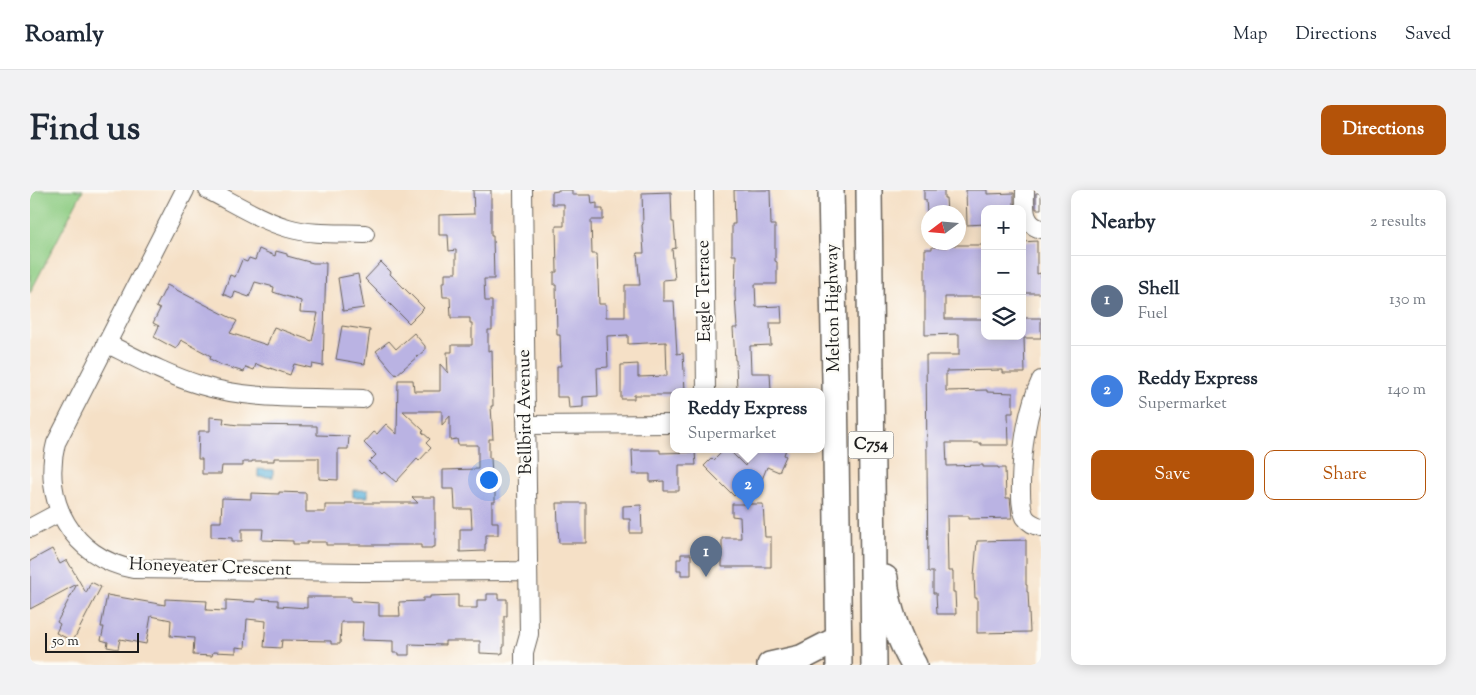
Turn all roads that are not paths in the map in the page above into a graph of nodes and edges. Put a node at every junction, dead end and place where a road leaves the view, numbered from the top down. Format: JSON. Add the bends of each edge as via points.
{"nodes":[{"id":1,"x":185,"y":190,"type":"edge"},
{"id":2,"x":208,"y":190,"type":"edge"},
{"id":3,"x":523,"y":190,"type":"edge"},
{"id":4,"x":704,"y":190,"type":"edge"},
{"id":5,"x":831,"y":190,"type":"edge"},
{"id":6,"x":869,"y":190,"type":"edge"},
{"id":7,"x":1025,"y":190,"type":"edge"},
{"id":8,"x":1041,"y":229,"type":"edge"},
{"id":9,"x":364,"y":234,"type":"dead end"},
{"id":10,"x":106,"y":343,"type":"junction"},
{"id":11,"x":870,"y":356,"type":"junction"},
{"id":12,"x":1041,"y":380,"type":"edge"},
{"id":13,"x":706,"y":388,"type":"edge"},
{"id":14,"x":363,"y":399,"type":"dead end"},
{"id":15,"x":670,"y":424,"type":"edge"},
{"id":16,"x":526,"y":425,"type":"junction"},
{"id":17,"x":60,"y":512,"type":"junction"},
{"id":18,"x":1041,"y":527,"type":"edge"},
{"id":19,"x":30,"y":528,"type":"edge"},
{"id":20,"x":528,"y":570,"type":"junction"},
{"id":21,"x":529,"y":634,"type":"junction"},
{"id":22,"x":838,"y":639,"type":"junction"},
{"id":23,"x":524,"y":665,"type":"edge"},
{"id":24,"x":535,"y":665,"type":"edge"},
{"id":25,"x":770,"y":665,"type":"edge"},
{"id":26,"x":838,"y":665,"type":"edge"},
{"id":27,"x":874,"y":665,"type":"edge"},
{"id":28,"x":914,"y":665,"type":"edge"}],
"edges":[{"from":1,"to":10,"type":"street","name":"Honeyeater Crescent"},
{"from":2,"to":9,"type":"street","via":[[289,228]]},
{"from":3,"to":16,"type":"street","name":"Bellbird Avenue"},
{"from":4,"to":13,"type":"street","name":"Eagle Terrace"},
{"from":5,"to":22,"type":"highway","name":"Melton Highway","number":"C754"},
{"from":6,"to":11,"type":"highway","name":"Melton Highway","number":"C754"},
{"from":7,"to":8,"type":"street","via":[[1026,216],[1034,227]]},
{"from":10,"to":14,"type":"street","via":[[176,377],[231,393]]},
{"from":10,"to":17,"type":"street","name":"Honeyeater Crescent","via":[[54,449],[52,476]]},
{"from":11,"to":27,"type":"highway","name":"Melton Highway","number":"C754"},
{"from":11,"to":28,"type":"highway","via":[[883,457],[886,591],[889,607]]},
{"from":12,"to":18,"type":"street","via":[[1026,424],[1021,488],[1025,516],[1029,522]]},
{"from":15,"to":16,"type":"street"},
{"from":16,"to":20,"type":"street","name":"Bellbird Avenue"},
{"from":17,"to":19,"type":"street"},
{"from":17,"to":20,"type":"street","name":"Honeyeater Crescent","via":[[69,528],[96,556],[133,569]]},
{"from":20,"to":21,"type":"street","name":"Bellbird Avenue"},
{"from":21,"to":23,"type":"street","name":"Bellbird Avenue"},
{"from":21,"to":24,"type":"street","name":"Bellbird Avenue"},
{"from":22,"to":25,"type":"highway","via":[[801,658]]},
{"from":22,"to":26,"type":"highway","name":"Melton Highway","number":"C754"}]}
